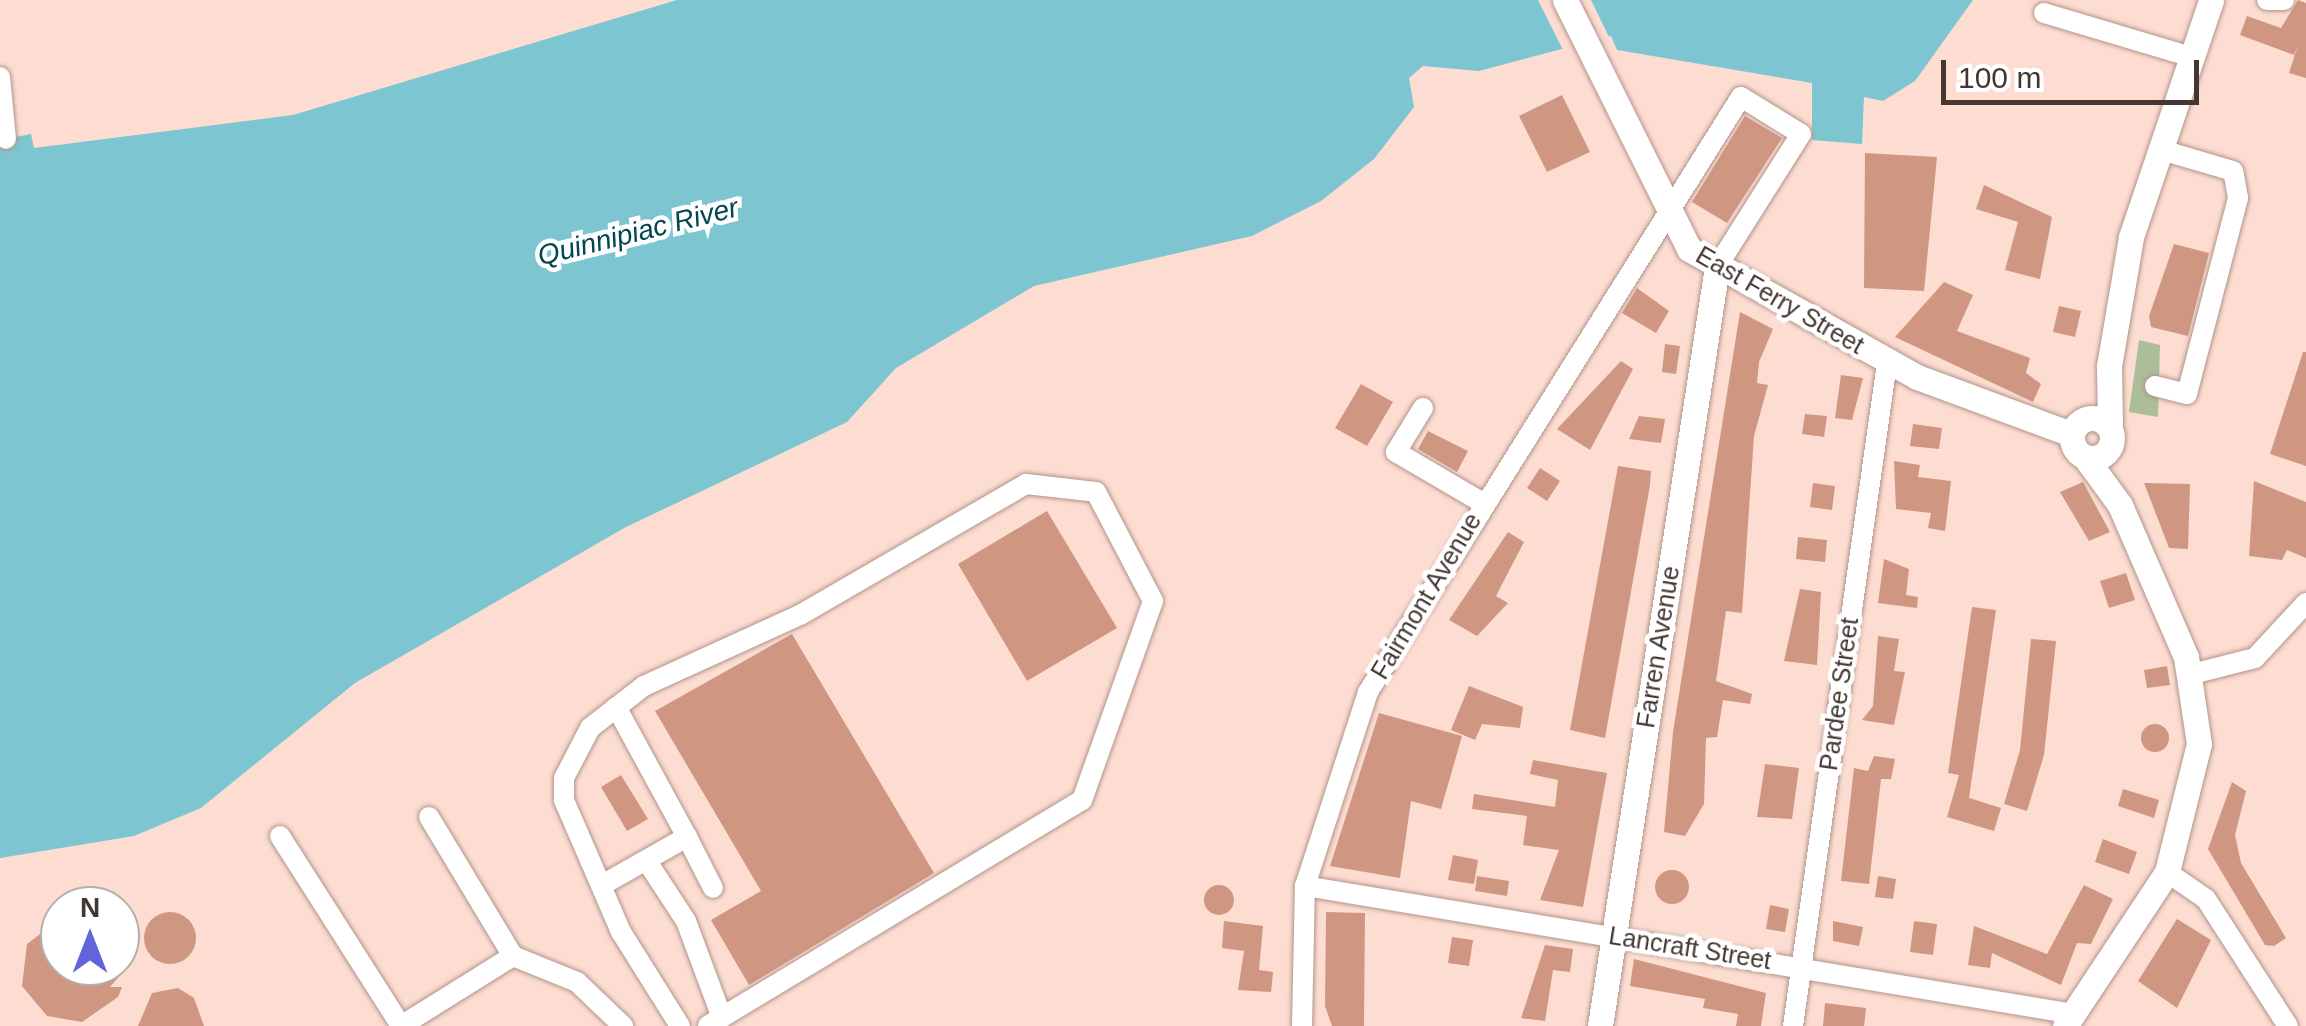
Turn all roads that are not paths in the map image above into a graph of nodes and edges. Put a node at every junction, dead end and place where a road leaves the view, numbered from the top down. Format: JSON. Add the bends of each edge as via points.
{"nodes":[{"id":1,"x":1565,"y":0,"type":"edge"},
{"id":2,"x":2211,"y":0,"type":"edge"},
{"id":3,"x":2267,"y":0,"type":"edge"},
{"id":4,"x":2284,"y":0,"type":"edge"},
{"id":5,"x":2044,"y":12,"type":"dead end"},
{"id":6,"x":2192,"y":57,"type":"junction"},
{"id":7,"x":0,"y":77,"type":"edge"},
{"id":8,"x":6,"y":139,"type":"dead end"},
{"id":9,"x":2161,"y":150,"type":"junction"},
{"id":10,"x":1664,"y":207,"type":"junction"},
{"id":11,"x":1717,"y":268,"type":"junction"},
{"id":12,"x":1888,"y":363,"type":"junction"},
{"id":13,"x":2109,"y":366,"type":"junction"},
{"id":14,"x":2155,"y":386,"type":"dead end"},
{"id":15,"x":1423,"y":408,"type":"dead end"},
{"id":16,"x":2077,"y":427,"type":"junction"},
{"id":17,"x":2110,"y":436,"type":"junction"},
{"id":18,"x":2085,"y":457,"type":"junction"},
{"id":19,"x":1483,"y":503,"type":"junction"},
{"id":20,"x":2120,"y":505,"type":"junction"},
{"id":21,"x":2306,"y":603,"type":"edge"},
{"id":22,"x":2192,"y":674,"type":"junction"},
{"id":23,"x":616,"y":707,"type":"junction"},
{"id":24,"x":429,"y":816,"type":"dead end"},
{"id":25,"x":280,"y":836,"type":"dead end"},
{"id":26,"x":687,"y":837,"type":"junction"},
{"id":27,"x":648,"y":863,"type":"junction"},
{"id":28,"x":2167,"y":872,"type":"junction"},
{"id":29,"x":602,"y":885,"type":"junction"},
{"id":30,"x":1305,"y":886,"type":"junction"},
{"id":31,"x":713,"y":888,"type":"dead end"},
{"id":32,"x":1614,"y":936,"type":"junction"},
{"id":33,"x":512,"y":956,"type":"junction"},
{"id":34,"x":1800,"y":965,"type":"junction"},
{"id":35,"x":2069,"y":1020,"type":"edge"},
{"id":36,"x":715,"y":1022,"type":"edge"},
{"id":37,"x":401,"y":1026,"type":"edge"},
{"id":38,"x":623,"y":1026,"type":"edge"},
{"id":39,"x":680,"y":1026,"type":"edge"},
{"id":40,"x":1302,"y":1026,"type":"edge"},
{"id":41,"x":1600,"y":1026,"type":"edge"},
{"id":42,"x":1793,"y":1026,"type":"edge"},
{"id":43,"x":2288,"y":1026,"type":"edge"}],
"edges":[{"from":1,"to":10,"type":"main road","name":"East Ferry Street"},
{"from":2,"to":6,"type":"main road"},
{"from":3,"to":4,"type":"street"},
{"from":5,"to":6,"type":"street"},
{"from":6,"to":9,"type":"main road"},
{"from":7,"to":8,"type":"street"},
{"from":9,"to":13,"type":"main road","via":[[2132,237]]},
{"from":9,"to":14,"type":"street","via":[[2234,171],[2238,198],[2187,394]]},
{"from":10,"to":11,"type":"main road","name":"East Ferry Street","via":[[1689,249]]},
{"from":10,"to":11,"type":"street","name":"Fairmont Avenue","via":[[1741,98],[1801,134]]},
{"from":10,"to":19,"type":"street","name":"Fairmont Avenue"},
{"from":11,"to":12,"type":"main road","name":"East Ferry Street"},
{"from":11,"to":32,"type":"main road","name":"Farren Avenue"},
{"from":12,"to":16,"type":"main road","name":"East Ferry Street"},
{"from":12,"to":34,"type":"street","name":"Pardee Street"},
{"from":13,"to":16,"type":"main road"},
{"from":13,"to":17,"type":"main road"},
{"from":15,"to":19,"type":"street","via":[[1396,452]]},
{"from":16,"to":17,"type":"main road","name":"East Ferry Street"},
{"from":16,"to":18,"type":"main road"},
{"from":17,"to":18,"type":"main road"},
{"from":17,"to":20,"type":"main road"},
{"from":18,"to":20,"type":"main road"},
{"from":19,"to":30,"type":"street","name":"Fairmont Avenue","via":[[1368,692]]},
{"from":20,"to":22,"type":"main road"},
{"from":21,"to":22,"type":"street","via":[[2255,658]]},
{"from":22,"to":28,"type":"main road","via":[[2198,756]]},
{"from":23,"to":26,"type":"street"},
{"from":23,"to":29,"type":"street","via":[[590,728],[564,778],[564,800]]},
{"from":23,"to":36,"type":"street","via":[[800,616],[1026,484],[1096,492],[1154,601],[1082,800]]},
{"from":24,"to":33,"type":"street"},
{"from":25,"to":37,"type":"street"},
{"from":26,"to":27,"type":"street"},
{"from":26,"to":31,"type":"street"},
{"from":27,"to":29,"type":"street"},
{"from":27,"to":36,"type":"street","via":[[686,921]]},
{"from":28,"to":35,"type":"main road"},
{"from":28,"to":43,"type":"street","via":[[2206,899]]},
{"from":29,"to":39,"type":"street"},
{"from":30,"to":32,"type":"street","name":"Lancraft Street"},
{"from":30,"to":40,"type":"street","name":"Fairmont Avenue"},
{"from":32,"to":34,"type":"street","name":"Lancraft Street"},
{"from":32,"to":41,"type":"main road","name":"Farren Avenue"},
{"from":33,"to":37,"type":"street"},
{"from":33,"to":38,"type":"street","via":[[577,982]]},
{"from":34,"to":35,"type":"street","name":"Lancraft Street"},
{"from":34,"to":42,"type":"street","name":"Pardee Street"}]}
